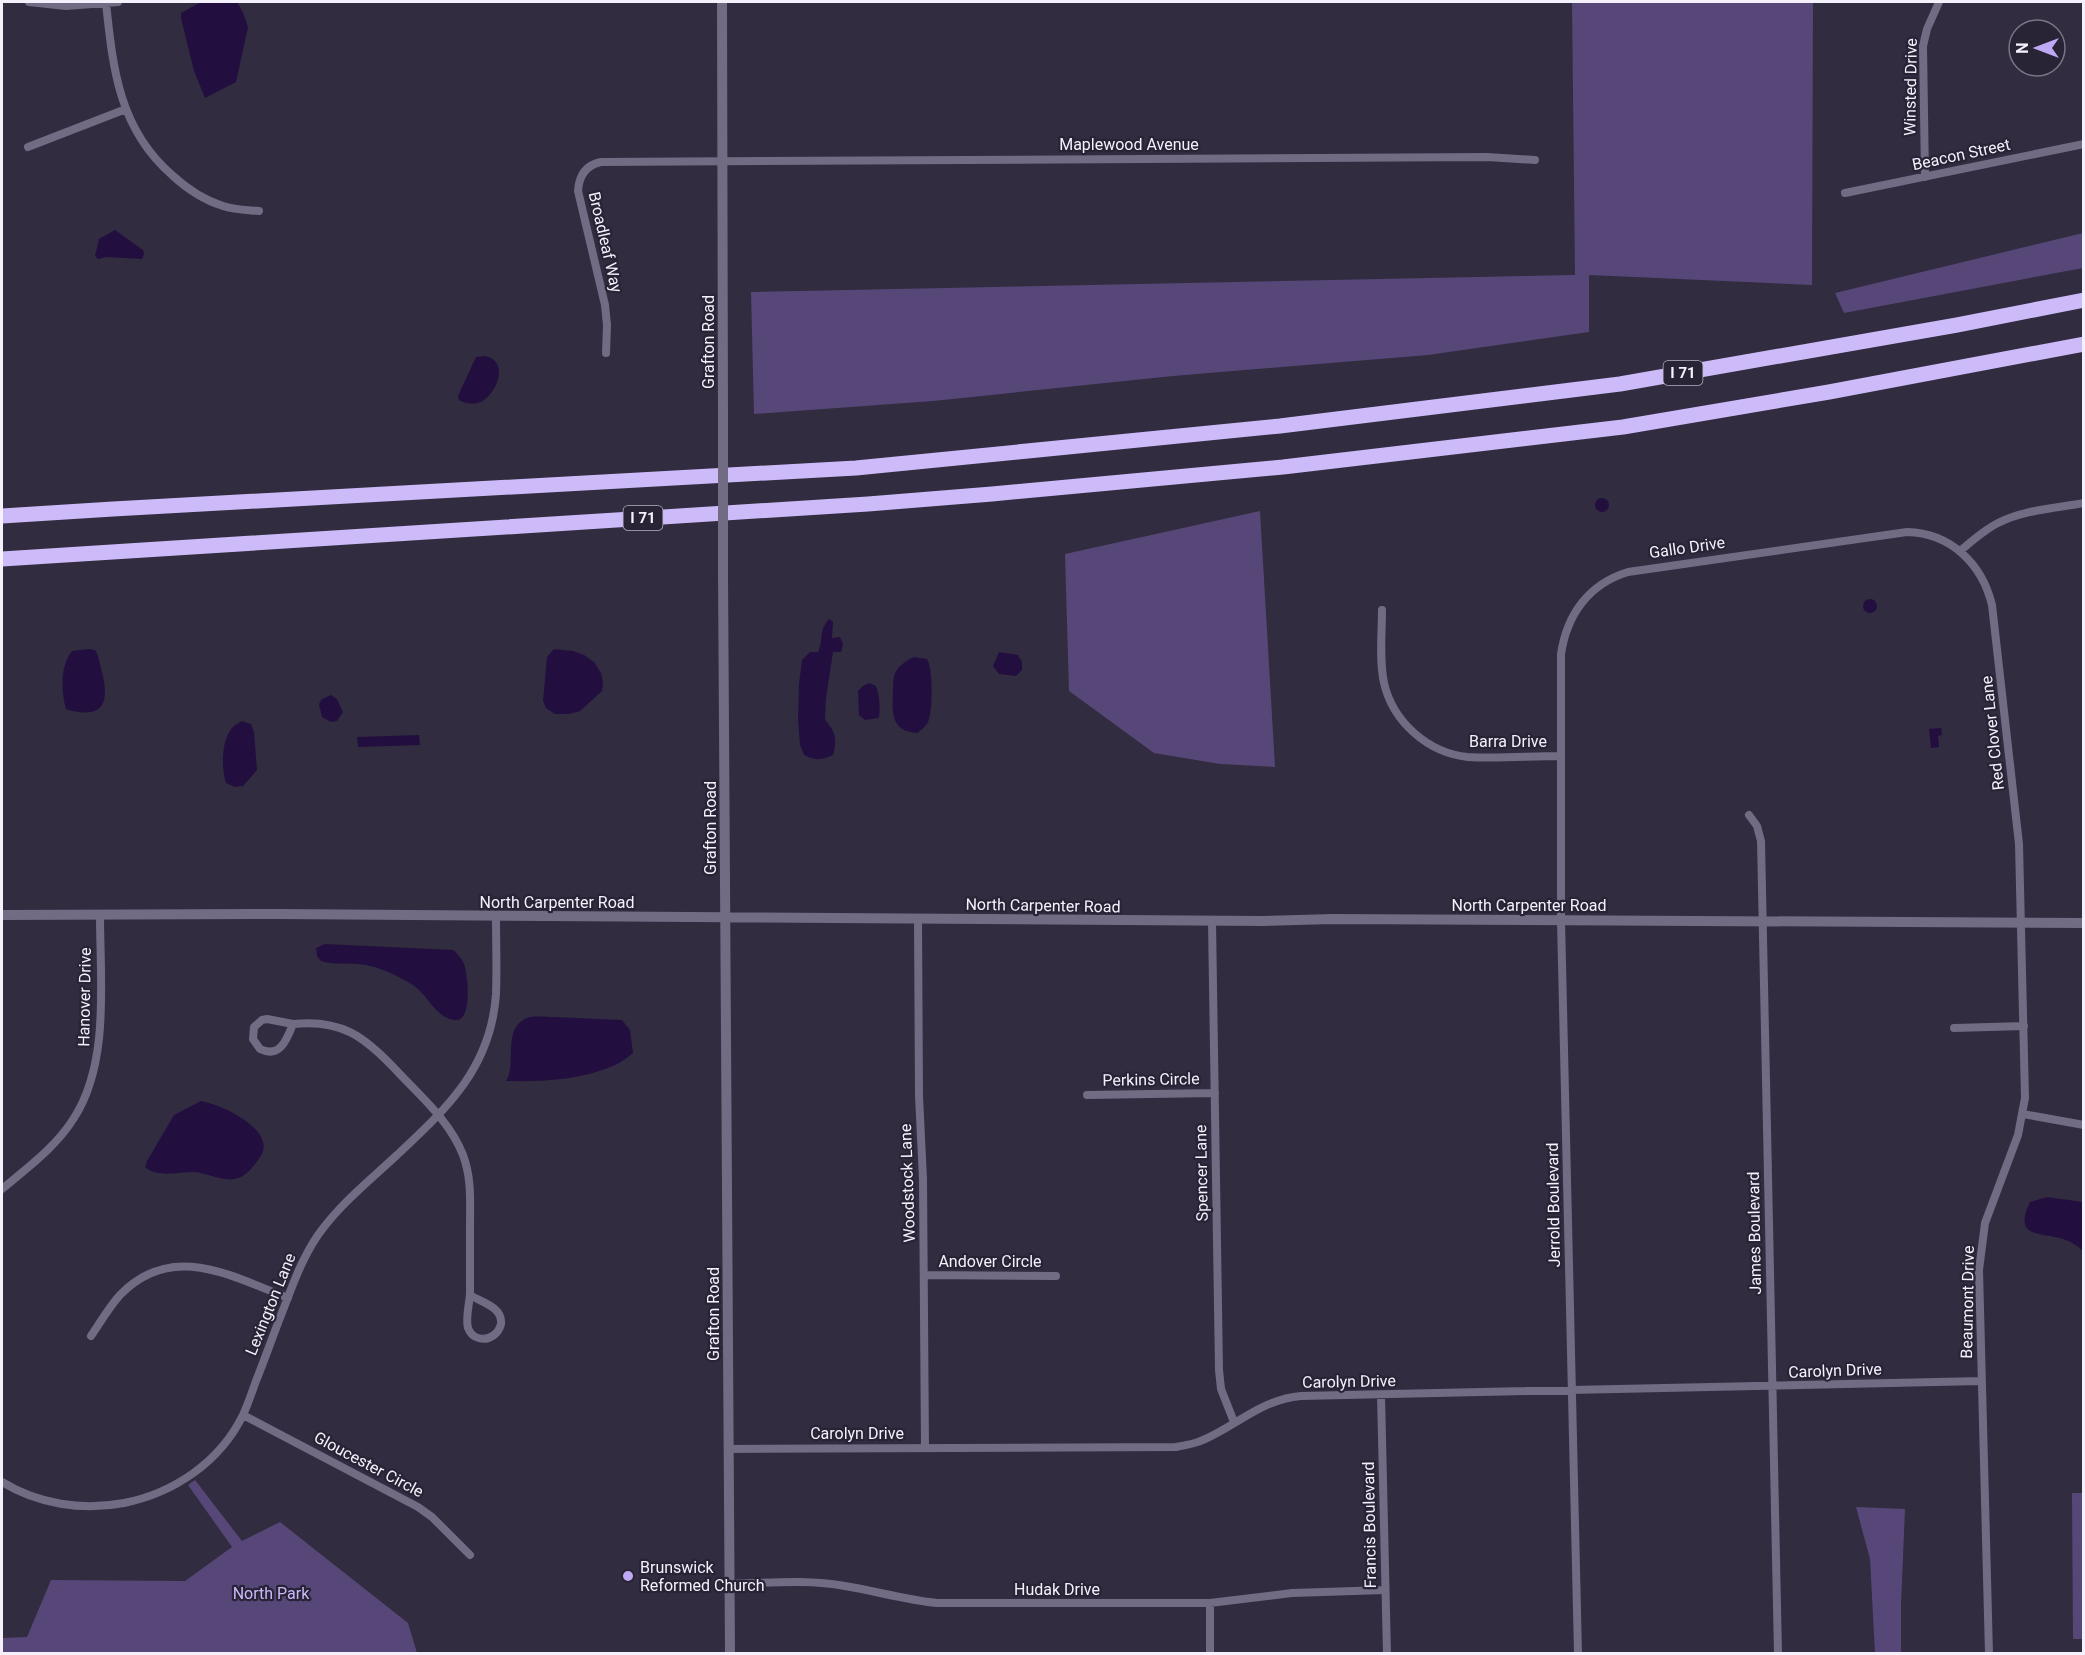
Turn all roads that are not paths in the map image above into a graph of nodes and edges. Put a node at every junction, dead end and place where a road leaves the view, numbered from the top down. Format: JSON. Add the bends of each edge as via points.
{"nodes":[{"id":1,"x":30,"y":2,"type":"edge"},
{"id":2,"x":118,"y":2,"type":"edge"},
{"id":3,"x":722,"y":2,"type":"edge"},
{"id":4,"x":1939,"y":2,"type":"edge"},
{"id":5,"x":106,"y":3,"type":"junction"},
{"id":6,"x":126,"y":110,"type":"junction"},
{"id":7,"x":2084,"y":144,"type":"edge"},
{"id":8,"x":28,"y":147,"type":"dead end"},
{"id":9,"x":722,"y":160,"type":"junction"},
{"id":10,"x":1535,"y":160,"type":"dead end"},
{"id":11,"x":1925,"y":177,"type":"junction"},
{"id":12,"x":1845,"y":193,"type":"dead end"},
{"id":13,"x":259,"y":211,"type":"dead end"},
{"id":14,"x":2084,"y":300,"type":"edge"},
{"id":15,"x":2084,"y":344,"type":"edge"},
{"id":16,"x":606,"y":353,"type":"dead end"},
{"id":17,"x":2084,"y":503,"type":"edge"},
{"id":18,"x":2,"y":516,"type":"edge"},
{"id":19,"x":1960,"y":550,"type":"junction"},
{"id":20,"x":2,"y":559,"type":"edge"},
{"id":21,"x":1382,"y":610,"type":"dead end"},
{"id":22,"x":1560,"y":756,"type":"junction"},
{"id":23,"x":1749,"y":815,"type":"dead end"},
{"id":24,"x":2,"y":915,"type":"edge"},
{"id":25,"x":100,"y":915,"type":"junction"},
{"id":26,"x":496,"y":917,"type":"junction"},
{"id":27,"x":725,"y":918,"type":"junction"},
{"id":28,"x":918,"y":918,"type":"junction"},
{"id":29,"x":1561,"y":920,"type":"junction"},
{"id":30,"x":1212,"y":921,"type":"junction"},
{"id":31,"x":1762,"y":921,"type":"junction"},
{"id":32,"x":2021,"y":922,"type":"junction"},
{"id":33,"x":2084,"y":922,"type":"edge"},
{"id":34,"x":293,"y":1024,"type":"junction"},
{"id":35,"x":2024,"y":1026,"type":"junction"},
{"id":36,"x":1954,"y":1028,"type":"dead end"},
{"id":37,"x":1215,"y":1093,"type":"junction"},
{"id":38,"x":1087,"y":1095,"type":"dead end"},
{"id":39,"x":2023,"y":1114,"type":"junction"},
{"id":40,"x":438,"y":1115,"type":"junction"},
{"id":41,"x":2084,"y":1125,"type":"edge"},
{"id":42,"x":2,"y":1189,"type":"edge"},
{"id":43,"x":924,"y":1275,"type":"junction"},
{"id":44,"x":1056,"y":1276,"type":"dead end"},
{"id":45,"x":470,"y":1295,"type":"junction"},
{"id":46,"x":288,"y":1298,"type":"junction"},
{"id":47,"x":90,"y":1336,"type":"dead end"},
{"id":48,"x":1982,"y":1381,"type":"junction"},
{"id":49,"x":1773,"y":1387,"type":"junction"},
{"id":50,"x":1572,"y":1391,"type":"junction"},
{"id":51,"x":1381,"y":1395,"type":"junction"},
{"id":52,"x":243,"y":1415,"type":"junction"},
{"id":53,"x":1234,"y":1422,"type":"junction"},
{"id":54,"x":925,"y":1448,"type":"junction"},
{"id":55,"x":728,"y":1449,"type":"junction"},
{"id":56,"x":2,"y":1482,"type":"edge"},
{"id":57,"x":470,"y":1555,"type":"dead end"},
{"id":58,"x":729,"y":1584,"type":"junction"},
{"id":59,"x":1385,"y":1590,"type":"junction"},
{"id":60,"x":1210,"y":1603,"type":"junction"},
{"id":61,"x":730,"y":1653,"type":"edge"},
{"id":62,"x":1210,"y":1653,"type":"edge"},
{"id":63,"x":1387,"y":1653,"type":"edge"},
{"id":64,"x":1578,"y":1653,"type":"edge"},
{"id":65,"x":1778,"y":1653,"type":"edge"},
{"id":66,"x":1989,"y":1653,"type":"edge"}],
"edges":[{"from":1,"to":5,"type":"street","via":[[66,6]]},
{"from":2,"to":5,"type":"street"},
{"from":3,"to":9,"type":"street","name":"Grafton Road"},
{"from":4,"to":11,"type":"street","name":"Winsted Drive","via":[[1923,46]]},
{"from":5,"to":6,"type":"street","via":[[115,72]]},
{"from":6,"to":8,"type":"street"},
{"from":6,"to":13,"type":"street","via":[[147,148],[179,181],[224,207]]},
{"from":7,"to":11,"type":"street","name":"Beacon Street"},
{"from":9,"to":10,"type":"street","name":"Maplewood Avenue"},
{"from":9,"to":16,"type":"street","name":"Broadleaf Way","via":[[601,162],[580,177],[578,196],[606,310]]},
{"from":9,"to":27,"type":"street","name":"Grafton Road","bridge":true},
{"from":11,"to":12,"type":"street","name":"Beacon Street"},
{"from":14,"to":18,"type":"highway","number":"I 71","via":[[1620,384],[1280,426],[856,468]]},
{"from":15,"to":20,"type":"highway","number":"I 71","via":[[1623,427],[1272,468],[879,503]]},
{"from":17,"to":19,"type":"street","via":[[2013,517],[1989,528]]},
{"from":19,"to":22,"type":"street","name":"Gallo Drive","via":[[1928,535],[1891,533],[1639,570],[1610,579],[1584,599],[1566,629],[1561,654]]},
{"from":19,"to":32,"type":"street","name":"Red Clover Lane","via":[[1982,576],[1992,605],[2019,844]]},
{"from":21,"to":22,"type":"street","name":"Barra Drive","via":[[1384,683],[1395,710],[1413,733],[1438,749],[1468,757]]},
{"from":22,"to":29,"type":"street","name":"Jerrold Boulevard"},
{"from":23,"to":31,"type":"street","name":"James Boulevard","via":[[1761,841]]},
{"from":24,"to":25,"type":"street","name":"North Carpenter Road"},
{"from":25,"to":26,"type":"street","name":"North Carpenter Road"},
{"from":25,"to":42,"type":"street","name":"Hanover Drive","via":[[99,1044],[90,1085],[74,1120],[61,1136]]},
{"from":26,"to":27,"type":"street","name":"North Carpenter Road"},
{"from":26,"to":40,"type":"street","name":"Lexington Lane","via":[[496,994],[486,1041],[465,1084]]},
{"from":27,"to":28,"type":"street","name":"North Carpenter Road"},
{"from":27,"to":55,"type":"street","name":"Grafton Road"},
{"from":28,"to":30,"type":"street","name":"North Carpenter Road"},
{"from":28,"to":43,"type":"street","name":"Woodstock Lane"},
{"from":29,"to":30,"type":"street","name":"North Carpenter Road"},
{"from":29,"to":31,"type":"street","name":"North Carpenter Road"},
{"from":29,"to":50,"type":"street","name":"Jerrold Boulevard"},
{"from":30,"to":37,"type":"street","name":"Spencer Lane"},
{"from":31,"to":32,"type":"street","name":"North Carpenter Road"},
{"from":31,"to":49,"type":"street","name":"James Boulevard"},
{"from":32,"to":33,"type":"street","name":"North Carpenter Road"},
{"from":32,"to":35,"type":"street","name":"Beaumont Drive"},
{"from":34,"to":34,"type":"street","via":[[262,1020],[254,1027],[256,1045],[266,1052],[277,1050],[285,1043]]},
{"from":34,"to":40,"type":"street","via":[[333,1026],[362,1038]]},
{"from":35,"to":36,"type":"street"},
{"from":35,"to":39,"type":"street","name":"Beaumont Drive"},
{"from":37,"to":38,"type":"street","name":"Perkins Circle"},
{"from":37,"to":53,"type":"street","name":"Spencer Lane","via":[[1219,1370],[1221,1389]]},
{"from":39,"to":41,"type":"street"},
{"from":39,"to":48,"type":"street","name":"Beaumont Drive","via":[[2012,1154],[1992,1201],[1981,1246]]},
{"from":40,"to":45,"type":"street","via":[[457,1141],[468,1170]]},
{"from":40,"to":46,"type":"street","name":"Lexington Lane","via":[[332,1217],[307,1252]]},
{"from":43,"to":44,"type":"street","name":"Andover Circle"},
{"from":43,"to":54,"type":"street","name":"Woodstock Lane"},
{"from":45,"to":45,"type":"street","via":[[471,1334],[488,1339],[500,1328],[498,1311]]},
{"from":46,"to":47,"type":"street","via":[[208,1268],[184,1266],[146,1276],[126,1289]]},
{"from":46,"to":52,"type":"street","name":"Lexington Lane"},
{"from":48,"to":49,"type":"street","name":"Carolyn Drive"},
{"from":48,"to":66,"type":"street","name":"Beaumont Drive"},
{"from":49,"to":50,"type":"street","name":"Carolyn Drive"},
{"from":49,"to":65,"type":"street","name":"James Boulevard"},
{"from":50,"to":51,"type":"street","name":"Carolyn Drive"},
{"from":50,"to":64,"type":"street","name":"Jerrold Boulevard"},
{"from":51,"to":53,"type":"street","name":"Carolyn Drive","via":[[1287,1398]]},
{"from":51,"to":59,"type":"street","name":"Francis Boulevard"},
{"from":52,"to":56,"type":"street","name":"Lexington Lane","via":[[204,1466],[149,1497],[109,1506],[67,1506],[26,1495]]},
{"from":52,"to":57,"type":"street","name":"Gloucester Circle","via":[[418,1507]]},
{"from":53,"to":54,"type":"street","name":"Carolyn Drive","via":[[1203,1440],[1176,1447]]},
{"from":54,"to":55,"type":"street","name":"Carolyn Drive"},
{"from":55,"to":58,"type":"street","name":"Grafton Road"},
{"from":58,"to":60,"type":"street","name":"Hudak Drive","via":[[822,1583],[937,1603]]},
{"from":58,"to":61,"type":"street","name":"Grafton Road"},
{"from":59,"to":60,"type":"street","name":"Hudak Drive","via":[[1292,1593]]},
{"from":59,"to":63,"type":"street","name":"Francis Boulevard"},
{"from":60,"to":62,"type":"street"}]}
